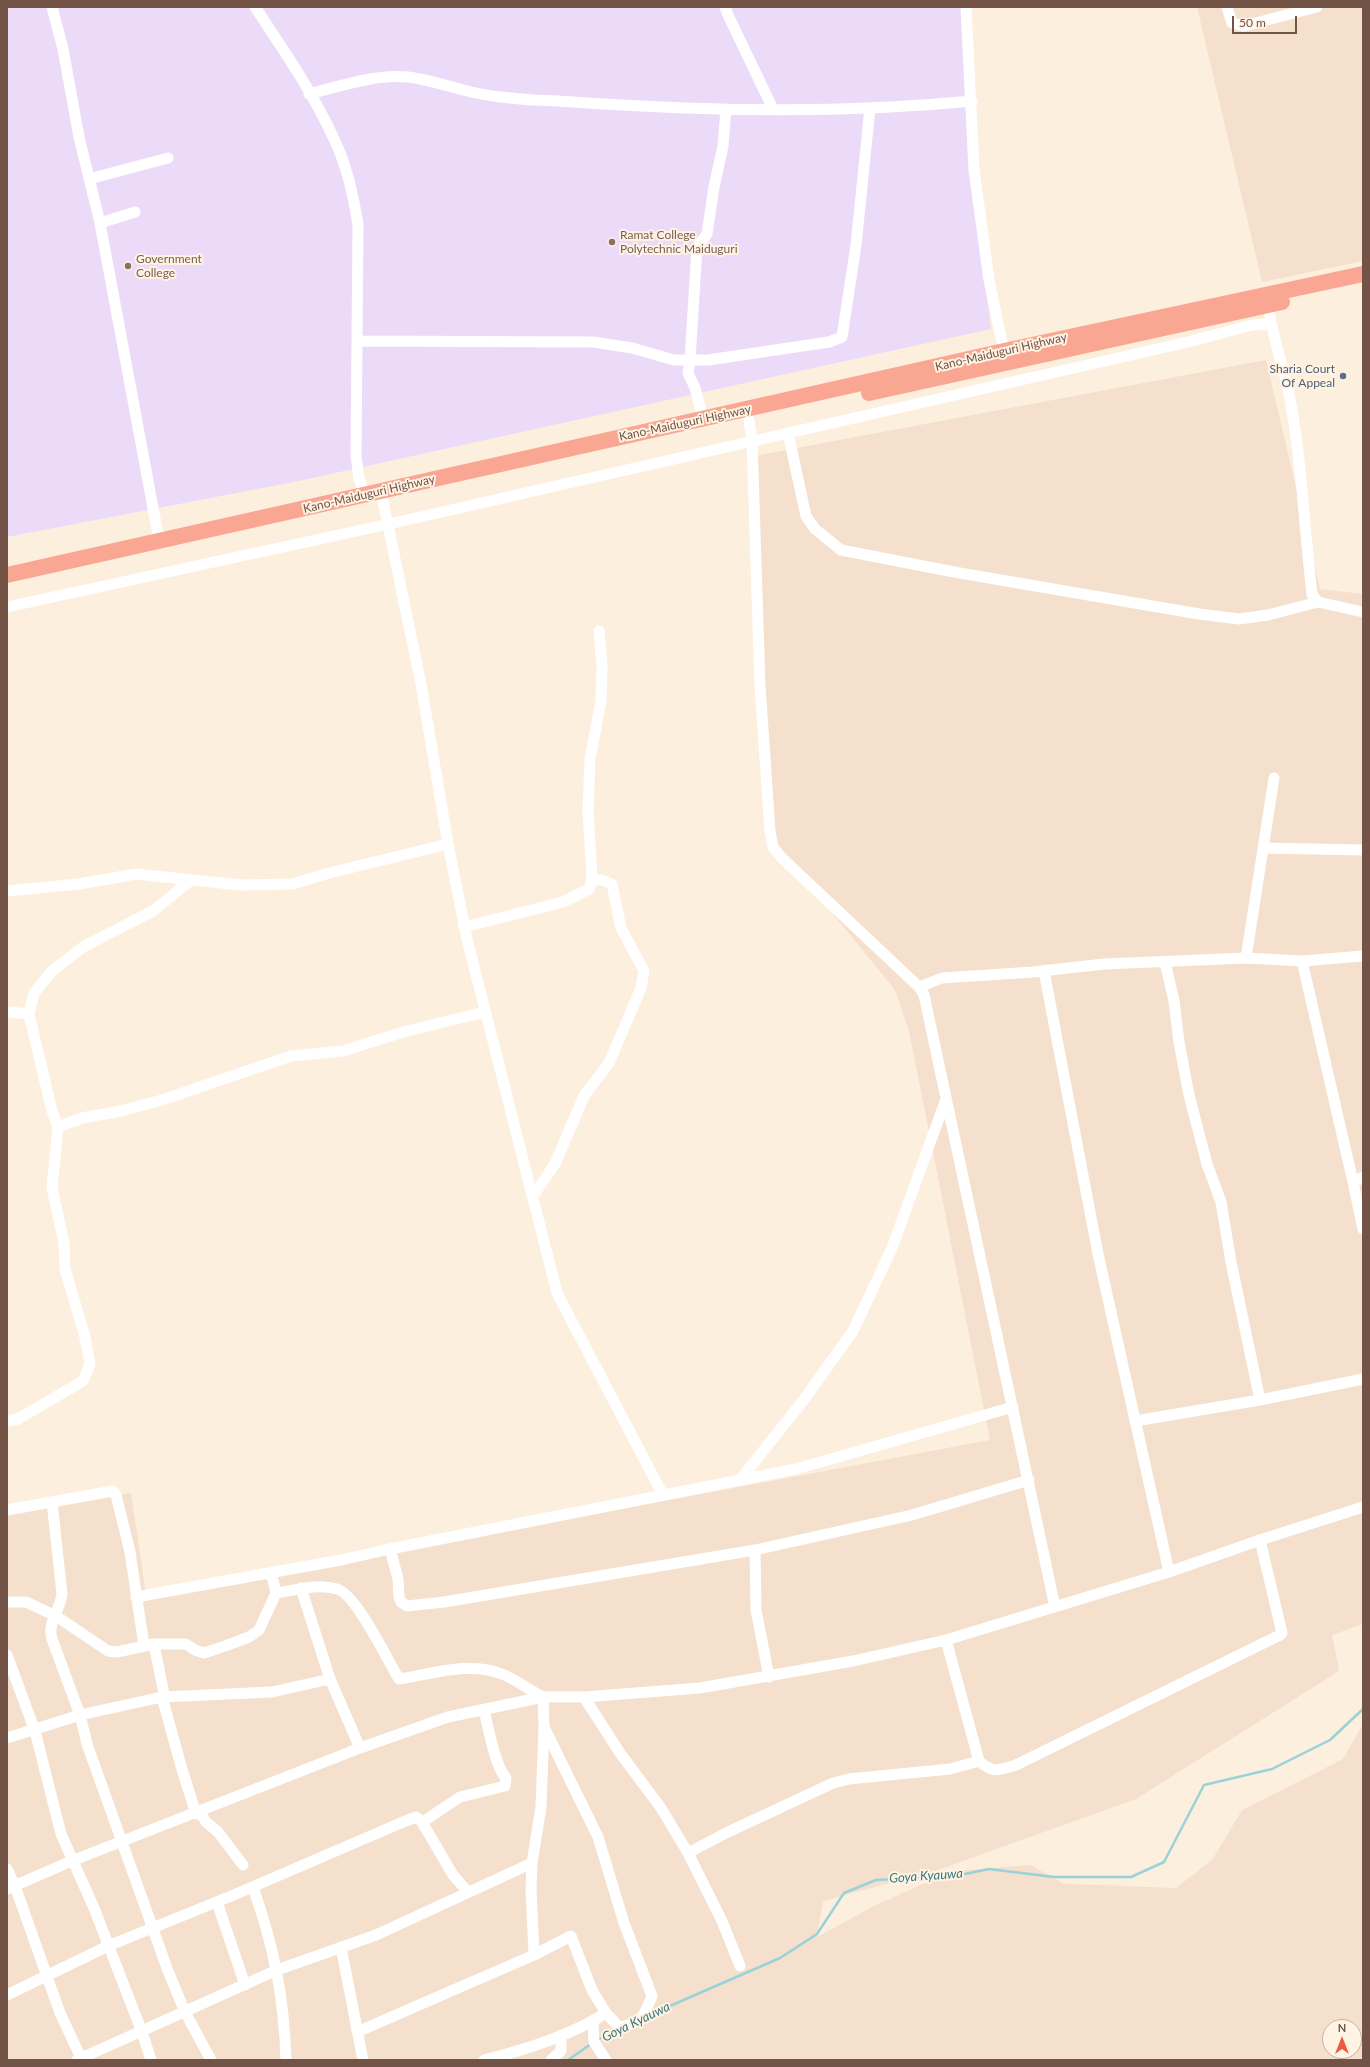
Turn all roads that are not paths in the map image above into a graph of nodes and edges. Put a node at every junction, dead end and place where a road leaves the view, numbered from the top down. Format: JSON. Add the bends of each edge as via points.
{"nodes":[{"id":1,"x":52,"y":7,"type":"edge"},
{"id":2,"x":255,"y":7,"type":"edge"},
{"id":3,"x":725,"y":7,"type":"edge"},
{"id":4,"x":966,"y":7,"type":"edge"},
{"id":5,"x":1227,"y":7,"type":"edge"},
{"id":6,"x":1317,"y":7,"type":"edge"},
{"id":7,"x":309,"y":94,"type":"junction"},
{"id":8,"x":972,"y":101,"type":"junction"},
{"id":9,"x":870,"y":108,"type":"junction"},
{"id":10,"x":726,"y":109,"type":"junction"},
{"id":11,"x":773,"y":109,"type":"junction"},
{"id":12,"x":168,"y":158,"type":"dead end"},
{"id":13,"x":89,"y":179,"type":"junction"},
{"id":14,"x":135,"y":212,"type":"dead end"},
{"id":15,"x":100,"y":223,"type":"junction"},
{"id":16,"x":1363,"y":274,"type":"edge"},
{"id":17,"x":1363,"y":285,"type":"edge"},
{"id":18,"x":1268,"y":305,"type":"junction"},
{"id":19,"x":1270,"y":324,"type":"junction"},
{"id":20,"x":356,"y":341,"type":"junction"},
{"id":21,"x":1005,"y":357,"type":"junction"},
{"id":22,"x":690,"y":360,"type":"junction"},
{"id":23,"x":703,"y":419,"type":"junction"},
{"id":24,"x":749,"y":420,"type":"junction"},
{"id":25,"x":788,"y":433,"type":"junction"},
{"id":26,"x":752,"y":441,"type":"junction"},
{"id":27,"x":365,"y":496,"type":"junction"},
{"id":28,"x":383,"y":501,"type":"junction"},
{"id":29,"x":389,"y":524,"type":"junction"},
{"id":30,"x":159,"y":540,"type":"junction"},
{"id":31,"x":7,"y":574,"type":"edge"},
{"id":32,"x":7,"y":585,"type":"edge"},
{"id":33,"x":1318,"y":602,"type":"junction"},
{"id":34,"x":7,"y":607,"type":"edge"},
{"id":35,"x":1363,"y":612,"type":"edge"},
{"id":36,"x":599,"y":631,"type":"dead end"},
{"id":37,"x":1274,"y":778,"type":"dead end"},
{"id":38,"x":448,"y":844,"type":"junction"},
{"id":39,"x":1263,"y":848,"type":"junction"},
{"id":40,"x":1363,"y":850,"type":"edge"},
{"id":41,"x":191,"y":880,"type":"junction"},
{"id":42,"x":592,"y":880,"type":"junction"},
{"id":43,"x":7,"y":891,"type":"edge"},
{"id":44,"x":464,"y":927,"type":"junction"},
{"id":45,"x":1363,"y":956,"type":"edge"},
{"id":46,"x":1246,"y":958,"type":"junction"},
{"id":47,"x":1302,"y":961,"type":"junction"},
{"id":48,"x":1165,"y":962,"type":"junction"},
{"id":49,"x":1044,"y":971,"type":"junction"},
{"id":50,"x":919,"y":986,"type":"junction"},
{"id":51,"x":7,"y":1012,"type":"edge"},
{"id":52,"x":485,"y":1012,"type":"junction"},
{"id":53,"x":29,"y":1014,"type":"junction"},
{"id":54,"x":946,"y":1099,"type":"junction"},
{"id":55,"x":58,"y":1127,"type":"junction"},
{"id":56,"x":1358,"y":1180,"type":"edge"},
{"id":57,"x":533,"y":1196,"type":"junction"},
{"id":58,"x":1363,"y":1229,"type":"edge"},
{"id":59,"x":1363,"y":1379,"type":"edge"},
{"id":60,"x":1260,"y":1400,"type":"junction"},
{"id":61,"x":1013,"y":1407,"type":"junction"},
{"id":62,"x":7,"y":1421,"type":"edge"},
{"id":63,"x":1135,"y":1421,"type":"junction"},
{"id":64,"x":740,"y":1480,"type":"junction"},
{"id":65,"x":1029,"y":1480,"type":"junction"},
{"id":66,"x":663,"y":1495,"type":"junction"},
{"id":67,"x":52,"y":1502,"type":"junction"},
{"id":68,"x":1363,"y":1507,"type":"edge"},
{"id":69,"x":7,"y":1510,"type":"edge"},
{"id":70,"x":1260,"y":1540,"type":"junction"},
{"id":71,"x":390,"y":1549,"type":"junction"},
{"id":72,"x":755,"y":1550,"type":"junction"},
{"id":73,"x":271,"y":1572,"type":"junction"},
{"id":74,"x":1169,"y":1572,"type":"junction"},
{"id":75,"x":301,"y":1588,"type":"junction"},
{"id":76,"x":276,"y":1593,"type":"junction"},
{"id":77,"x":136,"y":1597,"type":"junction"},
{"id":78,"x":7,"y":1602,"type":"edge"},
{"id":79,"x":1055,"y":1607,"type":"junction"},
{"id":80,"x":56,"y":1616,"type":"junction"},
{"id":81,"x":946,"y":1640,"type":"junction"},
{"id":82,"x":149,"y":1645,"type":"junction"},
{"id":83,"x":7,"y":1655,"type":"edge"},
{"id":84,"x":769,"y":1677,"type":"junction"},
{"id":85,"x":330,"y":1679,"type":"junction"},
{"id":86,"x":162,"y":1697,"type":"junction"},
{"id":87,"x":543,"y":1697,"type":"junction"},
{"id":88,"x":584,"y":1697,"type":"junction"},
{"id":89,"x":484,"y":1710,"type":"junction"},
{"id":90,"x":80,"y":1715,"type":"junction"},
{"id":91,"x":544,"y":1726,"type":"junction"},
{"id":92,"x":35,"y":1731,"type":"junction"},
{"id":93,"x":7,"y":1738,"type":"edge"},
{"id":94,"x":360,"y":1748,"type":"junction"},
{"id":95,"x":979,"y":1760,"type":"junction"},
{"id":96,"x":198,"y":1813,"type":"junction"},
{"id":97,"x":422,"y":1822,"type":"junction"},
{"id":98,"x":123,"y":1842,"type":"junction"},
{"id":99,"x":688,"y":1853,"type":"junction"},
{"id":100,"x":74,"y":1860,"type":"junction"},
{"id":101,"x":532,"y":1862,"type":"junction"},
{"id":102,"x":242,"y":1865,"type":"dead end"},
{"id":103,"x":7,"y":1869,"type":"edge"},
{"id":104,"x":11,"y":1887,"type":"edge"},
{"id":105,"x":253,"y":1887,"type":"junction"},
{"id":106,"x":467,"y":1891,"type":"junction"},
{"id":107,"x":216,"y":1902,"type":"junction"},
{"id":108,"x":153,"y":1928,"type":"junction"},
{"id":109,"x":108,"y":1946,"type":"junction"},
{"id":110,"x":341,"y":1948,"type":"junction"},
{"id":111,"x":534,"y":1955,"type":"junction"},
{"id":112,"x":740,"y":1966,"type":"dead end"},
{"id":113,"x":277,"y":1970,"type":"junction"},
{"id":114,"x":47,"y":1974,"type":"junction"},
{"id":115,"x":245,"y":1985,"type":"junction"},
{"id":116,"x":7,"y":1996,"type":"edge"},
{"id":117,"x":185,"y":2012,"type":"junction"},
{"id":118,"x":606,"y":2013,"type":"junction"},
{"id":119,"x":594,"y":2021,"type":"junction"},
{"id":120,"x":142,"y":2032,"type":"junction"},
{"id":121,"x":357,"y":2032,"type":"junction"},
{"id":122,"x":561,"y":2035,"type":"junction"},
{"id":123,"x":80,"y":2059,"type":"edge"},
{"id":124,"x":151,"y":2060,"type":"edge"},
{"id":125,"x":211,"y":2060,"type":"edge"},
{"id":126,"x":286,"y":2060,"type":"edge"},
{"id":127,"x":363,"y":2060,"type":"edge"},
{"id":128,"x":484,"y":2060,"type":"edge"},
{"id":129,"x":551,"y":2060,"type":"edge"},
{"id":130,"x":606,"y":2060,"type":"edge"}],
"edges":[{"from":1,"to":13,"type":"street"},
{"from":2,"to":7,"type":"street"},
{"from":3,"to":11,"type":"street"},
{"from":4,"to":8,"type":"street"},
{"from":5,"to":6,"type":"street","via":[[1232,23],[1244,26]]},
{"from":7,"to":10,"type":"street","via":[[370,79],[407,77],[478,94],[652,108]]},
{"from":7,"to":20,"type":"street","via":[[334,139],[351,187],[358,224]]},
{"from":8,"to":9,"type":"street","via":[[904,108]]},
{"from":8,"to":21,"type":"street","via":[[974,170],[989,280]]},
{"from":9,"to":11,"type":"street"},
{"from":9,"to":22,"type":"street","via":[[856,246],[842,337],[828,342],[708,360]]},
{"from":10,"to":11,"type":"street"},
{"from":10,"to":22,"type":"street","via":[[723,146],[707,234],[697,247]]},
{"from":12,"to":13,"type":"street"},
{"from":13,"to":15,"type":"street"},
{"from":14,"to":15,"type":"street"},
{"from":15,"to":30,"type":"street"},
{"from":16,"to":21,"type":"highway","name":"Kano-Maiduguri Highway"},
{"from":17,"to":18,"type":"highway","name":"Kano-Maiduguri Highway"},
{"from":18,"to":19,"type":"street"},
{"from":18,"to":21,"type":"highway","name":"Kano-Maiduguri Highway"},
{"from":19,"to":25,"type":"street","via":[[1252,325],[1188,342]]},
{"from":19,"to":33,"type":"street","via":[[1289,394],[1312,594]]},
{"from":20,"to":22,"type":"street","via":[[593,342],[632,348],[674,360]]},
{"from":20,"to":27,"type":"street","via":[[356,456]]},
{"from":21,"to":23,"type":"highway","name":"Kano-Maiduguri Highway"},
{"from":21,"to":24,"type":"highway","name":"Kano-Maiduguri Highway"},
{"from":22,"to":23,"type":"street","via":[[688,373],[695,388]]},
{"from":23,"to":27,"type":"highway","name":"Kano-Maiduguri Highway"},
{"from":24,"to":26,"type":"street"},
{"from":24,"to":28,"type":"highway","name":"Kano-Maiduguri Highway"},
{"from":25,"to":26,"type":"street"},
{"from":25,"to":33,"type":"street","via":[[806,516],[815,529],[841,550],[1082,594],[1239,619],[1268,615]]},
{"from":26,"to":29,"type":"street"},
{"from":26,"to":50,"type":"street","via":[[760,685],[773,847]]},
{"from":27,"to":30,"type":"highway","name":"Kano-Maiduguri Highway"},
{"from":28,"to":29,"type":"street"},
{"from":28,"to":32,"type":"highway","name":"Kano-Maiduguri Highway"},
{"from":29,"to":34,"type":"street"},
{"from":29,"to":38,"type":"street","via":[[421,684]]},
{"from":30,"to":31,"type":"highway","name":"Kano-Maiduguri Highway"},
{"from":33,"to":35,"type":"street"},
{"from":36,"to":42,"type":"street","via":[[601,701],[590,759],[588,811]]},
{"from":37,"to":39,"type":"street"},
{"from":38,"to":41,"type":"street","via":[[293,884],[241,885]]},
{"from":38,"to":44,"type":"street"},
{"from":39,"to":40,"type":"street"},
{"from":39,"to":46,"type":"street"},
{"from":41,"to":43,"type":"street","via":[[136,874],[79,884]]},
{"from":41,"to":53,"type":"street","via":[[153,911],[83,947],[51,972],[34,994]]},
{"from":42,"to":44,"type":"street","via":[[589,889],[572,899]]},
{"from":42,"to":57,"type":"street","via":[[612,884],[622,928],[644,971],[641,988],[609,1063],[584,1096],[555,1164]]},
{"from":44,"to":52,"type":"street"},
{"from":45,"to":47,"type":"street"},
{"from":46,"to":47,"type":"street"},
{"from":46,"to":48,"type":"street"},
{"from":47,"to":56,"type":"street"},
{"from":48,"to":49,"type":"street","via":[[1104,964]]},
{"from":48,"to":60,"type":"street","via":[[1189,1095],[1207,1164],[1221,1202]]},
{"from":49,"to":50,"type":"street","via":[[942,978]]},
{"from":49,"to":63,"type":"street","via":[[1098,1254]]},
{"from":50,"to":54,"type":"street","via":[[924,995]]},
{"from":51,"to":53,"type":"street"},
{"from":52,"to":55,"type":"street","via":[[403,1032],[343,1051],[291,1056],[162,1100],[82,1118]]},
{"from":52,"to":57,"type":"street"},
{"from":53,"to":55,"type":"street","via":[[52,1112]]},
{"from":54,"to":61,"type":"street"},
{"from":54,"to":64,"type":"street","via":[[892,1248],[853,1331],[801,1403]]},
{"from":55,"to":62,"type":"street","via":[[52,1188],[64,1243],[65,1269],[85,1337],[90,1364],[83,1382],[18,1419]]},
{"from":56,"to":58,"type":"street"},
{"from":57,"to":66,"type":"street","via":[[558,1293]]},
{"from":59,"to":60,"type":"street"},
{"from":60,"to":63,"type":"street"},
{"from":61,"to":64,"type":"street","via":[[811,1465]]},
{"from":61,"to":65,"type":"street"},
{"from":63,"to":74,"type":"street"},
{"from":64,"to":66,"type":"street"},
{"from":65,"to":72,"type":"street","via":[[912,1515]]},
{"from":65,"to":79,"type":"street"},
{"from":66,"to":71,"type":"street"},
{"from":67,"to":69,"type":"street"},
{"from":67,"to":77,"type":"street","via":[[114,1491],[130,1552]]},
{"from":67,"to":80,"type":"street","via":[[62,1594]]},
{"from":68,"to":70,"type":"street"},
{"from":70,"to":74,"type":"street"},
{"from":70,"to":95,"type":"street","via":[[1282,1633],[1280,1635],[1016,1765],[996,1771],[986,1767]]},
{"from":71,"to":72,"type":"street","via":[[398,1579],[399,1597],[407,1606]]},
{"from":71,"to":73,"type":"street"},
{"from":72,"to":84,"type":"street","via":[[756,1610]]},
{"from":73,"to":76,"type":"street"},
{"from":73,"to":77,"type":"street"},
{"from":74,"to":79,"type":"street"},
{"from":75,"to":76,"type":"street"},
{"from":75,"to":85,"type":"street"},
{"from":75,"to":87,"type":"street","via":[[338,1589],[347,1595],[376,1635],[399,1679],[448,1670],[482,1668],[503,1674]]},
{"from":76,"to":82,"type":"street","via":[[259,1630],[249,1638],[204,1653],[186,1644]]},
{"from":77,"to":82,"type":"street"},
{"from":78,"to":80,"type":"street","via":[[26,1602]]},
{"from":79,"to":81,"type":"street"},
{"from":80,"to":82,"type":"street","via":[[108,1651],[117,1652]]},
{"from":80,"to":90,"type":"street","via":[[49,1630]]},
{"from":81,"to":84,"type":"street"},
{"from":81,"to":95,"type":"street"},
{"from":82,"to":86,"type":"street","via":[[164,1694]]},
{"from":83,"to":92,"type":"street"},
{"from":84,"to":88,"type":"street","via":[[700,1688]]},
{"from":85,"to":86,"type":"street","via":[[272,1692]]},
{"from":85,"to":94,"type":"street"},
{"from":86,"to":90,"type":"street"},
{"from":86,"to":96,"type":"street","via":[[181,1766]]},
{"from":87,"to":88,"type":"street"},
{"from":87,"to":89,"type":"street"},
{"from":87,"to":91,"type":"street"},
{"from":88,"to":99,"type":"street","via":[[620,1754],[661,1808]]},
{"from":89,"to":94,"type":"street","via":[[448,1717]]},
{"from":89,"to":97,"type":"street","via":[[497,1758],[506,1778],[505,1786],[460,1797]]},
{"from":90,"to":92,"type":"street"},
{"from":90,"to":98,"type":"street","via":[[87,1744]]},
{"from":91,"to":101,"type":"street","via":[[541,1807]]},
{"from":91,"to":118,"type":"street","via":[[598,1837],[624,1923],[652,1996],[646,2011],[634,2025],[619,2028]]},
{"from":92,"to":93,"type":"street"},
{"from":92,"to":100,"type":"street","via":[[61,1834]]},
{"from":94,"to":96,"type":"street"},
{"from":95,"to":99,"type":"street","via":[[950,1769],[832,1783]]},
{"from":96,"to":98,"type":"street"},
{"from":96,"to":102,"type":"street","via":[[218,1832]]},
{"from":97,"to":105,"type":"street","via":[[416,1817]]},
{"from":97,"to":106,"type":"street","via":[[453,1874]]},
{"from":98,"to":100,"type":"street"},
{"from":98,"to":108,"type":"street"},
{"from":99,"to":112,"type":"street","via":[[722,1921]]},
{"from":100,"to":104,"type":"street"},
{"from":100,"to":109,"type":"street"},
{"from":101,"to":106,"type":"street"},
{"from":101,"to":111,"type":"street"},
{"from":103,"to":104,"type":"street"},
{"from":104,"to":114,"type":"street"},
{"from":105,"to":107,"type":"street"},
{"from":105,"to":113,"type":"street","via":[[266,1924]]},
{"from":106,"to":110,"type":"street","via":[[376,1935]]},
{"from":107,"to":108,"type":"street"},
{"from":107,"to":115,"type":"street"},
{"from":108,"to":109,"type":"street"},
{"from":108,"to":117,"type":"street"},
{"from":109,"to":114,"type":"street"},
{"from":109,"to":120,"type":"street"},
{"from":110,"to":113,"type":"street"},
{"from":110,"to":121,"type":"street"},
{"from":111,"to":118,"type":"street","via":[[571,1936],[592,1990]]},
{"from":111,"to":121,"type":"street"},
{"from":113,"to":115,"type":"street"},
{"from":113,"to":126,"type":"street"},
{"from":114,"to":116,"type":"street"},
{"from":114,"to":123,"type":"street","via":[[60,2014]]},
{"from":115,"to":117,"type":"street"},
{"from":117,"to":120,"type":"street"},
{"from":117,"to":125,"type":"street"},
{"from":118,"to":119,"type":"street"},
{"from":119,"to":122,"type":"street"},
{"from":119,"to":130,"type":"street","via":[[594,2042]]},
{"from":120,"to":123,"type":"street"},
{"from":120,"to":124,"type":"street"},
{"from":121,"to":127,"type":"street"},
{"from":122,"to":128,"type":"street","via":[[516,2052]]},
{"from":122,"to":129,"type":"street","via":[[561,2051]]}]}
